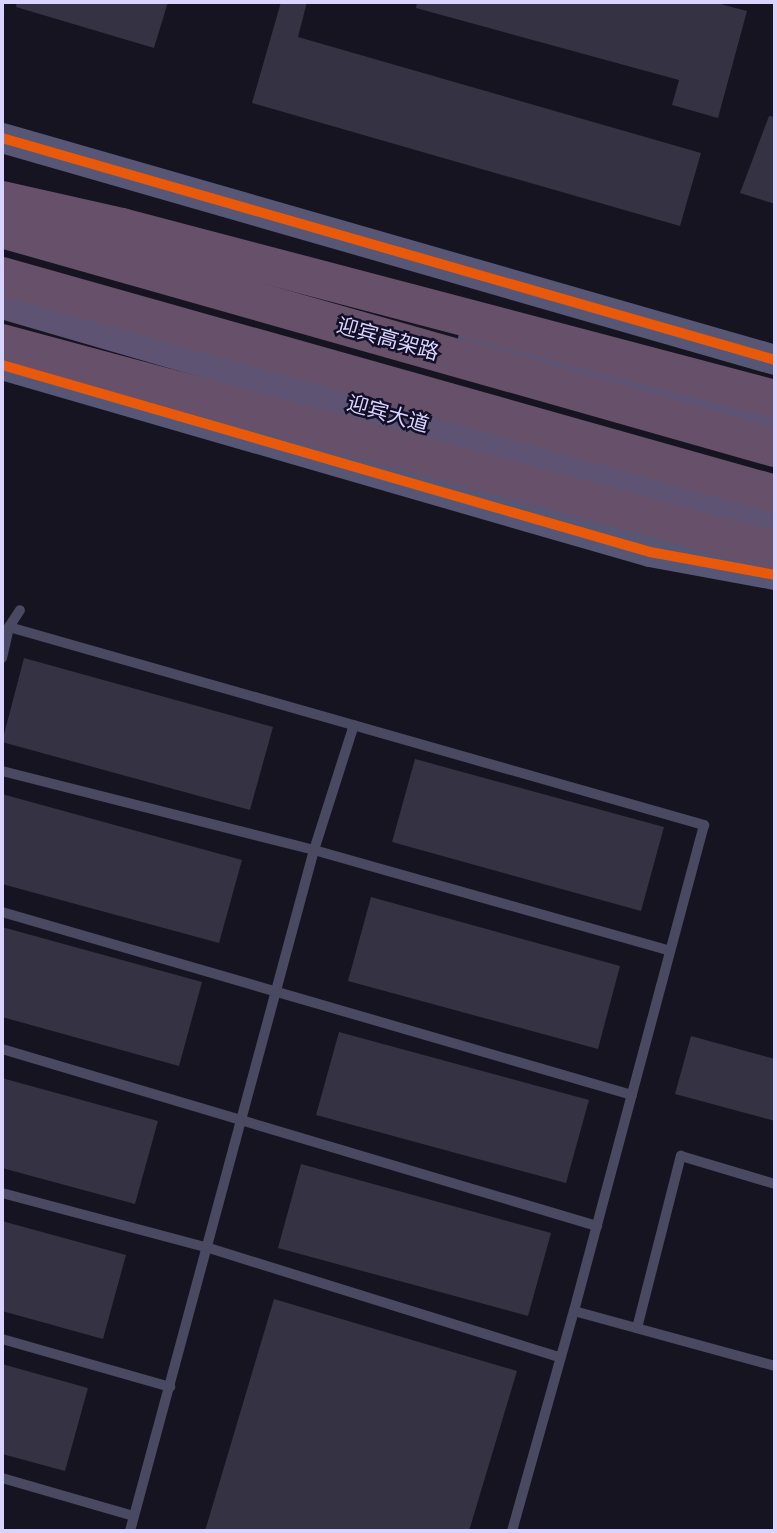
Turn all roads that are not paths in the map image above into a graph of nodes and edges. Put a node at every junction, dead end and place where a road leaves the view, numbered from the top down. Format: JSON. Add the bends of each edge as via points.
{"nodes":[{"id":1,"x":2,"y":138,"type":"edge"},
{"id":2,"x":2,"y":203,"type":"edge"},
{"id":3,"x":2,"y":229,"type":"edge"},
{"id":4,"x":2,"y":276,"type":"edge"},
{"id":5,"x":2,"y":302,"type":"edge"},
{"id":6,"x":2,"y":343,"type":"edge"},
{"id":7,"x":775,"y":360,"type":"edge"},
{"id":8,"x":2,"y":365,"type":"edge"},
{"id":9,"x":775,"y":399,"type":"edge"},
{"id":10,"x":775,"y":424,"type":"edge"},
{"id":11,"x":775,"y":448,"type":"edge"},
{"id":12,"x":775,"y":494,"type":"edge"},
{"id":13,"x":775,"y":527,"type":"edge"},
{"id":14,"x":775,"y":551,"type":"edge"},
{"id":15,"x":775,"y":575,"type":"edge"},
{"id":16,"x":20,"y":610,"type":"dead end"},
{"id":17,"x":9,"y":627,"type":"junction"},
{"id":18,"x":2,"y":658,"type":"edge"},
{"id":19,"x":354,"y":725,"type":"junction"},
{"id":20,"x":2,"y":771,"type":"edge"},
{"id":21,"x":314,"y":850,"type":"junction"},
{"id":22,"x":2,"y":912,"type":"edge"},
{"id":23,"x":670,"y":951,"type":"junction"},
{"id":24,"x":277,"y":991,"type":"junction"},
{"id":25,"x":2,"y":1049,"type":"edge"},
{"id":26,"x":632,"y":1094,"type":"junction"},
{"id":27,"x":242,"y":1120,"type":"junction"},
{"id":28,"x":775,"y":1184,"type":"edge"},
{"id":29,"x":2,"y":1193,"type":"edge"},
{"id":30,"x":597,"y":1226,"type":"junction"},
{"id":31,"x":209,"y":1248,"type":"junction"},
{"id":32,"x":574,"y":1311,"type":"junction"},
{"id":33,"x":638,"y":1328,"type":"junction"},
{"id":34,"x":2,"y":1339,"type":"edge"},
{"id":35,"x":559,"y":1357,"type":"junction"},
{"id":36,"x":775,"y":1366,"type":"edge"},
{"id":37,"x":170,"y":1387,"type":"junction"},
{"id":38,"x":2,"y":1478,"type":"edge"},
{"id":39,"x":134,"y":1516,"type":"junction"},
{"id":40,"x":130,"y":1531,"type":"edge"},
{"id":41,"x":512,"y":1531,"type":"edge"}],
"edges":[{"from":1,"to":7,"type":"street"},
{"from":2,"to":9,"type":"highway","via":[[122,227]]},
{"from":2,"to":10,"type":"main road"},
{"from":3,"to":11,"type":"highway","name":"迎宾高架路"},
{"from":4,"to":12,"type":"highway","name":"迎宾高架路"},
{"from":5,"to":13,"type":"main road","name":"迎宾大道"},
{"from":6,"to":14,"type":"highway","via":[[660,524]]},
{"from":8,"to":15,"type":"street","via":[[650,552]]},
{"from":16,"to":17,"type":"lane"},
{"from":17,"to":18,"type":"lane"},
{"from":17,"to":19,"type":"lane"},
{"from":19,"to":21,"type":"lane"},
{"from":19,"to":23,"type":"lane","via":[[704,825]]},
{"from":20,"to":21,"type":"lane"},
{"from":21,"to":23,"type":"lane"},
{"from":21,"to":24,"type":"lane"},
{"from":22,"to":24,"type":"lane"},
{"from":23,"to":26,"type":"lane"},
{"from":24,"to":26,"type":"lane"},
{"from":24,"to":27,"type":"lane"},
{"from":25,"to":27,"type":"lane"},
{"from":26,"to":30,"type":"lane"},
{"from":27,"to":30,"type":"lane"},
{"from":27,"to":31,"type":"lane"},
{"from":28,"to":33,"type":"lane","via":[[681,1156]]},
{"from":29,"to":31,"type":"lane"},
{"from":30,"to":32,"type":"lane"},
{"from":31,"to":35,"type":"lane"},
{"from":31,"to":37,"type":"lane"},
{"from":32,"to":33,"type":"lane"},
{"from":32,"to":35,"type":"lane"},
{"from":33,"to":36,"type":"lane"},
{"from":34,"to":37,"type":"lane"},
{"from":35,"to":41,"type":"lane"},
{"from":37,"to":39,"type":"lane"},
{"from":38,"to":39,"type":"lane"},
{"from":39,"to":40,"type":"lane"}]}
